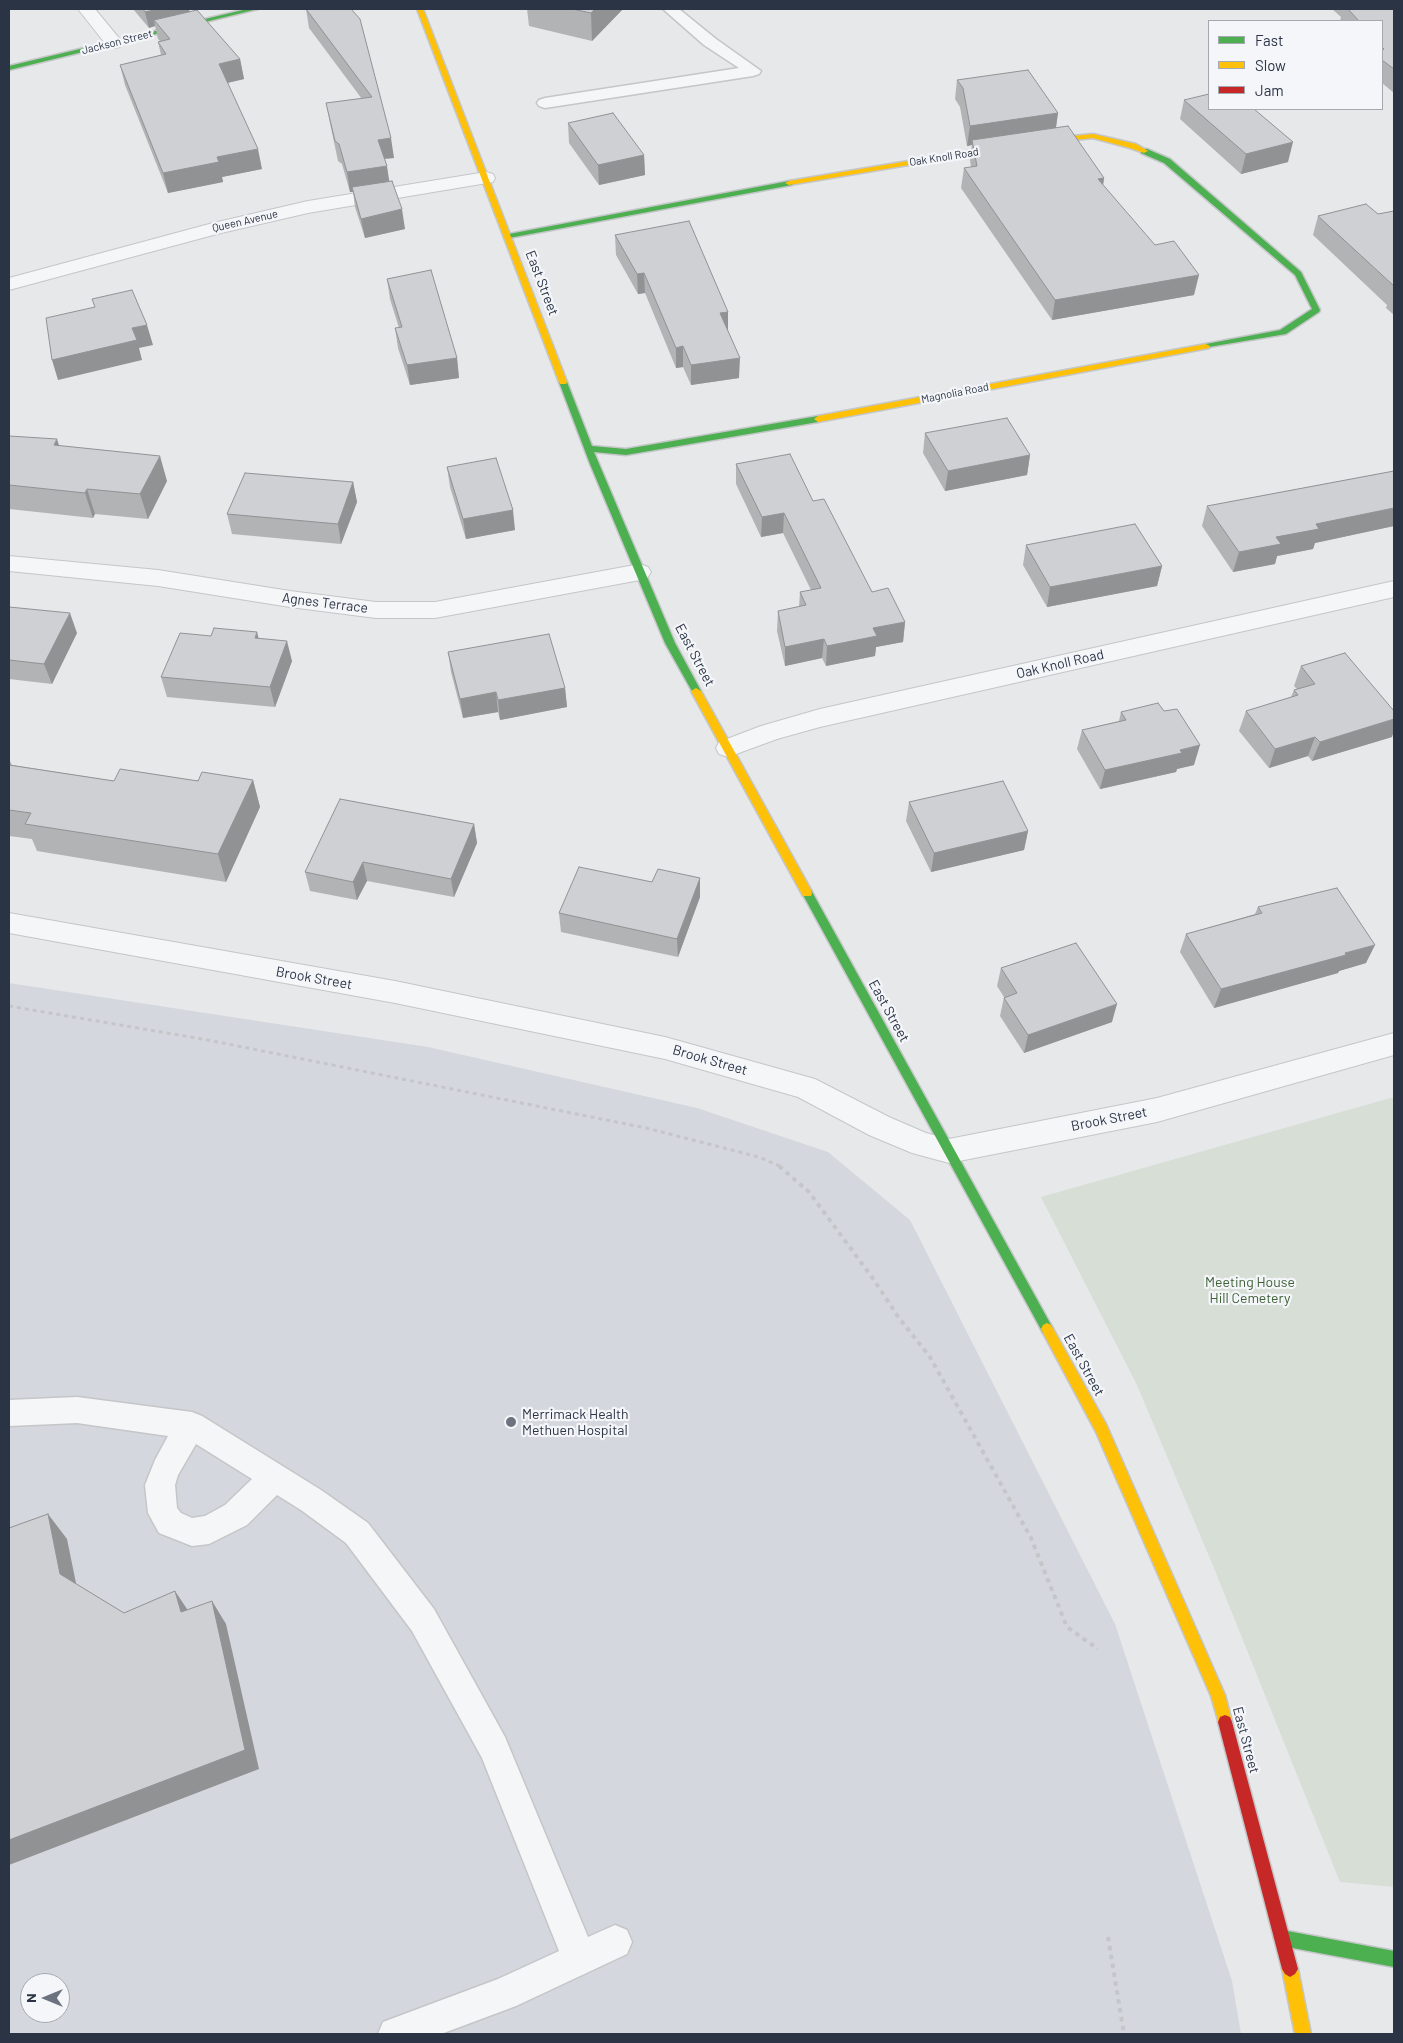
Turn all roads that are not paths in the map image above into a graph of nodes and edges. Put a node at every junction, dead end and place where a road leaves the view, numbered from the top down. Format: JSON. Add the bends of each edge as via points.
{"nodes":[{"id":1,"x":86,"y":9,"type":"edge"},
{"id":2,"x":255,"y":9,"type":"edge"},
{"id":3,"x":420,"y":9,"type":"edge"},
{"id":4,"x":670,"y":9,"type":"edge"},
{"id":5,"x":114,"y":43,"type":"junction"},
{"id":6,"x":9,"y":68,"type":"edge"},
{"id":7,"x":545,"y":103,"type":"dead end"},
{"id":8,"x":486,"y":178,"type":"junction"},
{"id":9,"x":508,"y":236,"type":"junction"},
{"id":10,"x":9,"y":284,"type":"edge"},
{"id":11,"x":1316,"y":310,"type":"joint"},
{"id":12,"x":588,"y":449,"type":"junction"},
{"id":13,"x":9,"y":563,"type":"edge"},
{"id":14,"x":640,"y":572,"type":"junction"},
{"id":15,"x":1394,"y":589,"type":"edge"},
{"id":16,"x":728,"y":748,"type":"junction"},
{"id":17,"x":9,"y":923,"type":"edge"},
{"id":18,"x":1394,"y":1044,"type":"edge"},
{"id":19,"x":949,"y":1151,"type":"junction"},
{"id":20,"x":9,"y":1413,"type":"edge"},
{"id":21,"x":192,"y":1426,"type":"junction"},
{"id":22,"x":275,"y":1477,"type":"junction"},
{"id":23,"x":1282,"y":1938,"type":"junction"},
{"id":24,"x":615,"y":1942,"type":"dead end"},
{"id":25,"x":578,"y":1958,"type":"junction"},
{"id":26,"x":1394,"y":1959,"type":"edge"},
{"id":27,"x":395,"y":2034,"type":"edge"},
{"id":28,"x":1303,"y":2034,"type":"edge"}],
"edges":[{"from":1,"to":5,"type":"street"},
{"from":2,"to":5,"type":"main road","name":"Jackson Street"},
{"from":3,"to":8,"type":"main road","name":"East Street"},
{"from":4,"to":7,"type":"lane","via":[[753,71]]},
{"from":5,"to":6,"type":"main road","name":"Jackson Street"},
{"from":8,"to":9,"type":"main road","name":"East Street"},
{"from":8,"to":10,"type":"street","name":"Queen Avenue","via":[[308,207]]},
{"from":9,"to":11,"type":"main road","name":"Oak Knoll Road","via":[[826,176],[1034,142],[1093,136],[1133,146],[1167,160],[1298,274]]},
{"from":9,"to":12,"type":"main road","name":"East Street"},
{"from":11,"to":12,"type":"main road","name":"Magnolia Road","via":[[1283,332],[697,441],[626,452]]},
{"from":12,"to":14,"type":"main road","name":"East Street"},
{"from":13,"to":14,"type":"street","name":"Agnes Terrace","via":[[158,578],[376,610],[435,610]]},
{"from":14,"to":16,"type":"main road","name":"East Street","via":[[670,643]]},
{"from":15,"to":16,"type":"street","name":"Oak Knoll Road","via":[[820,718]]},
{"from":16,"to":19,"type":"main road","name":"East Street"},
{"from":17,"to":19,"type":"street","name":"Brook Street","via":[[395,992],[665,1048],[805,1087],[879,1126]]},
{"from":18,"to":19,"type":"street","name":"Brook Street","via":[[1157,1110]]},
{"from":19,"to":23,"type":"main road","name":"East Street","via":[[1101,1428],[1218,1695]]},
{"from":20,"to":21,"type":"lane","via":[[77,1410]]},
{"from":21,"to":22,"type":"lane"},
{"from":21,"to":22,"type":"lane","via":[[176,1449],[160,1485],[163,1513],[170,1523],[192,1532],[209,1530],[236,1515]]},
{"from":22,"to":25,"type":"lane","via":[[357,1533],[423,1620],[494,1748]]},
{"from":23,"to":26,"type":"main road"},
{"from":23,"to":28,"type":"main road","name":"East Street"},
{"from":24,"to":25,"type":"lane"},
{"from":25,"to":27,"type":"lane","via":[[504,1994]]}]}
